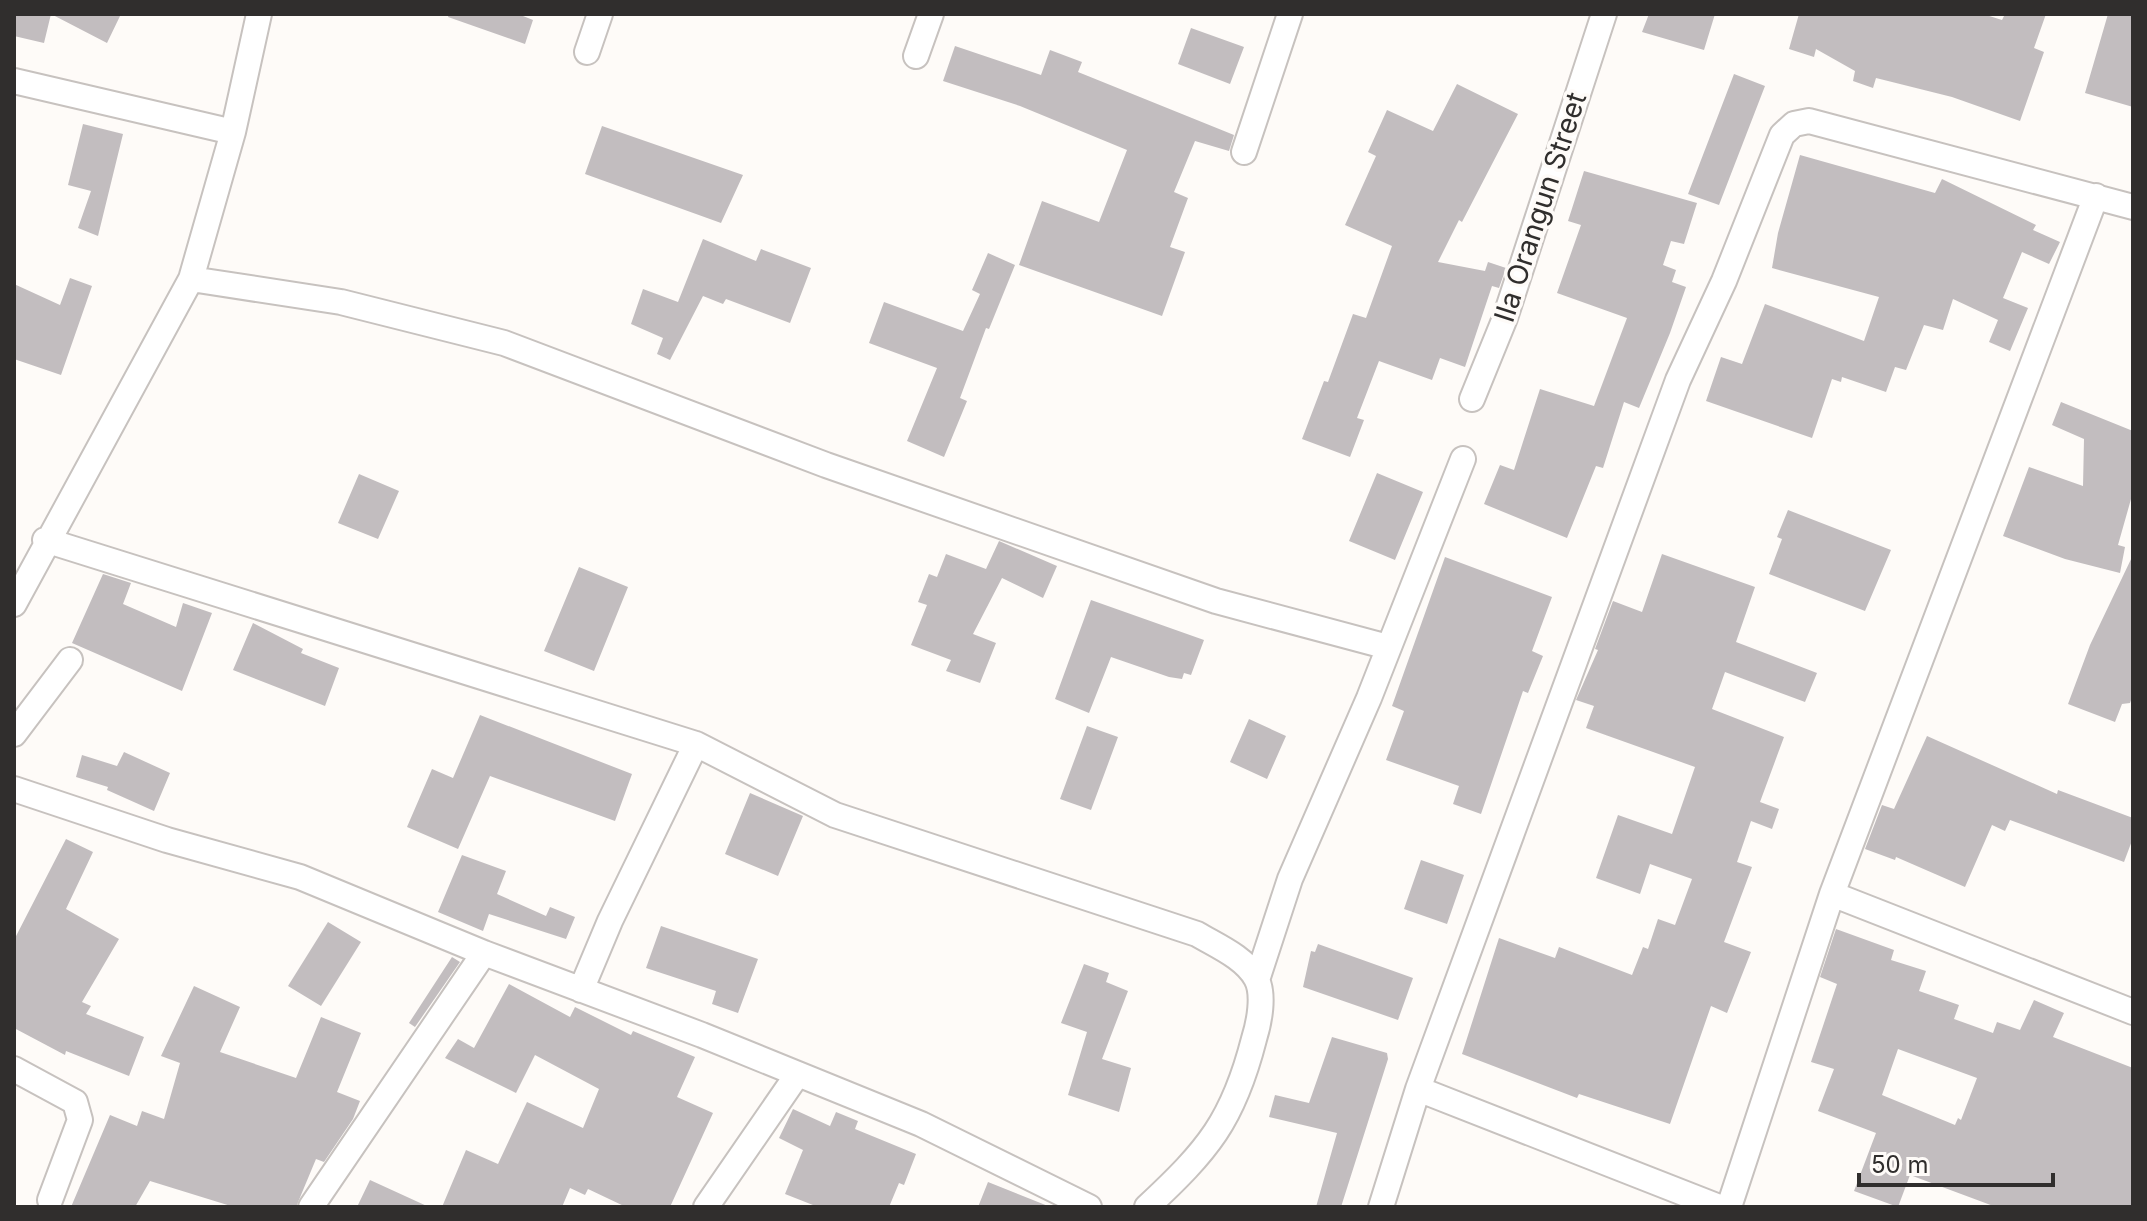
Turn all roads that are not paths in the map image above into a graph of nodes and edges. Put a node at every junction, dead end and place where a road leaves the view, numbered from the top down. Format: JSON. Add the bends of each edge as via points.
{"nodes":[{"id":1,"x":259,"y":14,"type":"edge"},
{"id":2,"x":600,"y":14,"type":"edge"},
{"id":3,"x":931,"y":14,"type":"edge"},
{"id":4,"x":1290,"y":14,"type":"edge"},
{"id":5,"x":1604,"y":14,"type":"edge"},
{"id":6,"x":587,"y":52,"type":"dead end"},
{"id":7,"x":916,"y":56,"type":"dead end"},
{"id":8,"x":14,"y":81,"type":"edge"},
{"id":9,"x":233,"y":132,"type":"junction"},
{"id":10,"x":1244,"y":152,"type":"dead end"},
{"id":11,"x":2096,"y":196,"type":"junction"},
{"id":12,"x":2133,"y":207,"type":"edge"},
{"id":13,"x":191,"y":279,"type":"junction"},
{"id":14,"x":1472,"y":399,"type":"dead end"},
{"id":15,"x":1463,"y":459,"type":"dead end"},
{"id":16,"x":45,"y":540,"type":"junction"},
{"id":17,"x":14,"y":604,"type":"edge"},
{"id":18,"x":1388,"y":647,"type":"junction"},
{"id":19,"x":70,"y":660,"type":"dead end"},
{"id":20,"x":14,"y":734,"type":"edge"},
{"id":21,"x":696,"y":744,"type":"junction"},
{"id":22,"x":14,"y":789,"type":"edge"},
{"id":23,"x":1832,"y":894,"type":"junction"},
{"id":24,"x":484,"y":953,"type":"junction"},
{"id":25,"x":1257,"y":980,"type":"junction"},
{"id":26,"x":581,"y":990,"type":"junction"},
{"id":27,"x":2133,"y":1012,"type":"edge"},
{"id":28,"x":14,"y":1069,"type":"edge"},
{"id":29,"x":797,"y":1075,"type":"junction"},
{"id":30,"x":1418,"y":1089,"type":"junction"},
{"id":31,"x":50,"y":1200,"type":"dead end"},
{"id":32,"x":311,"y":1207,"type":"edge"},
{"id":33,"x":706,"y":1207,"type":"edge"},
{"id":34,"x":1089,"y":1207,"type":"edge"},
{"id":35,"x":1147,"y":1207,"type":"edge"},
{"id":36,"x":1381,"y":1207,"type":"edge"},
{"id":37,"x":1719,"y":1207,"type":"edge"},
{"id":38,"x":1729,"y":1207,"type":"edge"}],
"edges":[{"from":1,"to":9,"type":"street"},
{"from":2,"to":6,"type":"street"},
{"from":3,"to":7,"type":"street"},
{"from":4,"to":10,"type":"street"},
{"from":5,"to":14,"type":"street","name":"Ila Orangun Street","via":[[1505,318]]},
{"from":8,"to":9,"type":"street"},
{"from":9,"to":13,"type":"street"},
{"from":11,"to":12,"type":"street"},
{"from":11,"to":23,"type":"street"},
{"from":11,"to":30,"type":"street","via":[[1809,121],[1794,124],[1782,135],[1678,380]]},
{"from":13,"to":16,"type":"street"},
{"from":13,"to":18,"type":"street","via":[[341,302],[504,343],[826,465],[1216,601]]},
{"from":15,"to":18,"type":"street"},
{"from":16,"to":17,"type":"street"},
{"from":16,"to":21,"type":"street"},
{"from":18,"to":25,"type":"street","via":[[1290,879]]},
{"from":19,"to":20,"type":"street"},
{"from":21,"to":25,"type":"street","via":[[835,815],[1197,934],[1237,957]]},
{"from":21,"to":26,"type":"street"},
{"from":22,"to":24,"type":"street","via":[[300,877]]},
{"from":23,"to":27,"type":"street"},
{"from":23,"to":38,"type":"street"},
{"from":24,"to":26,"type":"street"},
{"from":24,"to":32,"type":"street"},
{"from":25,"to":35,"type":"street","via":[[1260,1018],[1242,1088],[1217,1134]]},
{"from":26,"to":29,"type":"street"},
{"from":28,"to":31,"type":"street","via":[[75,1102],[80,1120]]},
{"from":29,"to":33,"type":"street"},
{"from":29,"to":34,"type":"street","via":[[921,1124]]},
{"from":30,"to":36,"type":"street"},
{"from":30,"to":37,"type":"street"}]}
